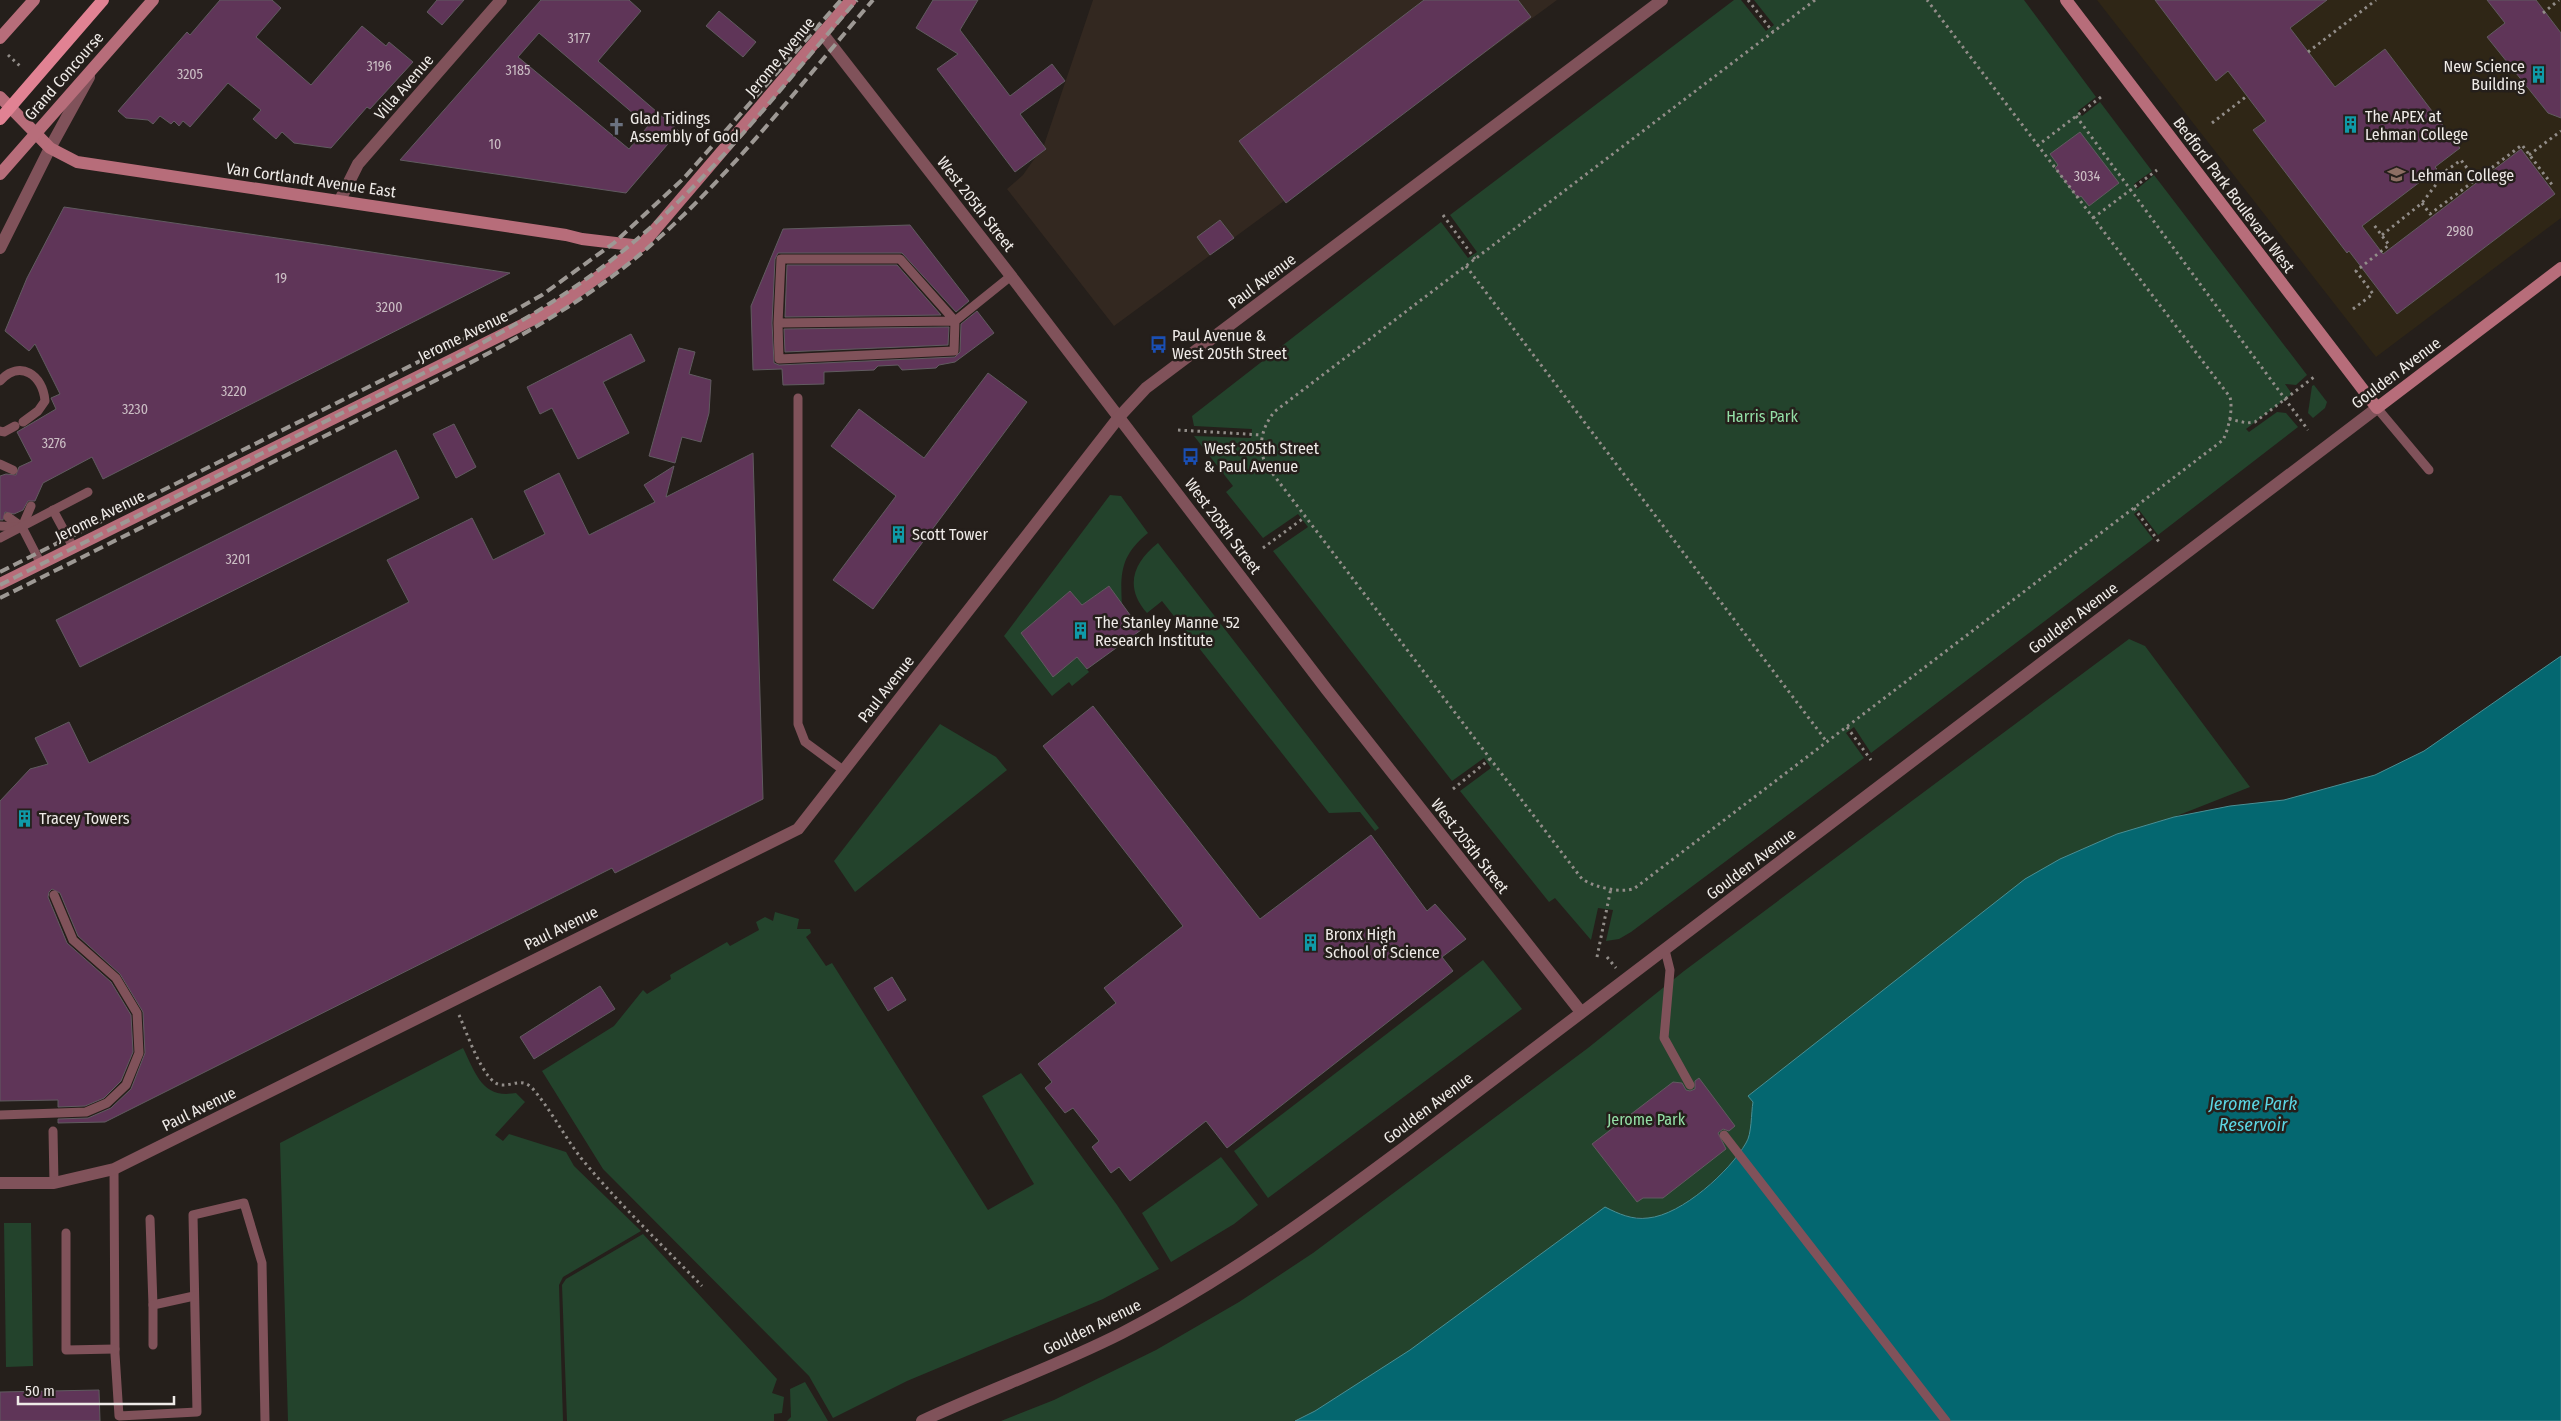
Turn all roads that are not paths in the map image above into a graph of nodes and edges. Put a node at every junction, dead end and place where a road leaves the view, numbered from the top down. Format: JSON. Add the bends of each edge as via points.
{"nodes":[{"id":1,"x":33,"y":0,"type":"edge"},
{"id":2,"x":103,"y":0,"type":"edge"},
{"id":3,"x":153,"y":0,"type":"edge"},
{"id":4,"x":501,"y":0,"type":"edge"},
{"id":5,"x":851,"y":0,"type":"edge"},
{"id":6,"x":1662,"y":0,"type":"edge"},
{"id":7,"x":2066,"y":0,"type":"edge"},
{"id":8,"x":822,"y":33,"type":"junction"},
{"id":9,"x":0,"y":38,"type":"edge"},
{"id":10,"x":96,"y":64,"type":"junction"},
{"id":11,"x":0,"y":97,"type":"edge"},
{"id":12,"x":10,"y":108,"type":"junction"},
{"id":13,"x":0,"y":119,"type":"edge"},
{"id":14,"x":35,"y":133,"type":"junction"},
{"id":15,"x":50,"y":148,"type":"junction"},
{"id":16,"x":0,"y":174,"type":"edge"},
{"id":17,"x":340,"y":200,"type":"junction"},
{"id":18,"x":641,"y":246,"type":"junction"},
{"id":19,"x":0,"y":248,"type":"edge"},
{"id":20,"x":2561,"y":268,"type":"edge"},
{"id":21,"x":1011,"y":276,"type":"junction"},
{"id":22,"x":955,"y":321,"type":"junction"},
{"id":23,"x":778,"y":323,"type":"junction"},
{"id":24,"x":0,"y":381,"type":"edge"},
{"id":25,"x":798,"y":398,"type":"dead end"},
{"id":26,"x":2376,"y":408,"type":"junction"},
{"id":27,"x":1119,"y":417,"type":"junction"},
{"id":28,"x":0,"y":431,"type":"edge"},
{"id":29,"x":0,"y":464,"type":"edge"},
{"id":30,"x":13,"y":470,"type":"dead end"},
{"id":31,"x":2429,"y":470,"type":"dead end"},
{"id":32,"x":88,"y":492,"type":"dead end"},
{"id":33,"x":31,"y":506,"type":"dead end"},
{"id":34,"x":54,"y":510,"type":"junction"},
{"id":35,"x":8,"y":517,"type":"dead end"},
{"id":36,"x":0,"y":526,"type":"edge"},
{"id":37,"x":22,"y":527,"type":"junction"},
{"id":38,"x":0,"y":538,"type":"edge"},
{"id":39,"x":73,"y":548,"type":"junction"},
{"id":40,"x":41,"y":564,"type":"junction"},
{"id":41,"x":0,"y":584,"type":"edge"},
{"id":42,"x":843,"y":770,"type":"junction"},
{"id":43,"x":54,"y":895,"type":"dead end"},
{"id":44,"x":1665,"y":950,"type":"junction"},
{"id":45,"x":1581,"y":1012,"type":"junction"},
{"id":46,"x":1690,"y":1085,"type":"dead end"},
{"id":47,"x":0,"y":1115,"type":"edge"},
{"id":48,"x":53,"y":1131,"type":"dead end"},
{"id":49,"x":1724,"y":1135,"type":"dead end"},
{"id":50,"x":114,"y":1169,"type":"junction"},
{"id":51,"x":0,"y":1183,"type":"edge"},
{"id":52,"x":54,"y":1183,"type":"junction"},
{"id":53,"x":150,"y":1218,"type":"dead end"},
{"id":54,"x":66,"y":1233,"type":"dead end"},
{"id":55,"x":194,"y":1296,"type":"junction"},
{"id":56,"x":153,"y":1306,"type":"junction"},
{"id":57,"x":153,"y":1345,"type":"dead end"},
{"id":58,"x":115,"y":1349,"type":"junction"},
{"id":59,"x":197,"y":1417,"type":"edge"},
{"id":60,"x":119,"y":1418,"type":"edge"},
{"id":61,"x":265,"y":1421,"type":"edge"},
{"id":62,"x":922,"y":1421,"type":"edge"},
{"id":63,"x":1946,"y":1421,"type":"edge"}],
"edges":[{"from":1,"to":9,"type":"street"},
{"from":2,"to":12,"type":"main road","name":"Grand Concourse"},
{"from":3,"to":10,"type":"street","name":"Grand Concourse"},
{"from":4,"to":17,"type":"street","name":"Villa Avenue","via":[[358,164]]},
{"from":5,"to":8,"type":"street","name":"Jerome Avenue"},
{"from":6,"to":27,"type":"street","name":"Paul Avenue","via":[[1160,377]]},
{"from":7,"to":26,"type":"street","name":"Bedford Park Boulevard West"},
{"from":8,"to":18,"type":"street","name":"Jerome Avenue"},
{"from":8,"to":21,"type":"street","name":"West 205th Street"},
{"from":10,"to":14,"type":"street","name":"Grand Concourse"},
{"from":10,"to":15,"type":"street"},
{"from":11,"to":12,"type":"street","name":"Van Cortlandt Avenue East"},
{"from":12,"to":13,"type":"main road","name":"Grand Concourse"},
{"from":12,"to":14,"type":"street","name":"Van Cortlandt Avenue East"},
{"from":14,"to":15,"type":"street","name":"Van Cortlandt Avenue East"},
{"from":14,"to":16,"type":"street","name":"Grand Concourse"},
{"from":15,"to":17,"type":"street","name":"Van Cortlandt Avenue East","via":[[86,164]]},
{"from":15,"to":19,"type":"street"},
{"from":17,"to":18,"type":"street","name":"Van Cortlandt Avenue East"},
{"from":18,"to":39,"type":"street","name":"Jerome Avenue","via":[[552,310]]},
{"from":20,"to":26,"type":"street","name":"Goulden Avenue"},
{"from":21,"to":22,"type":"lane"},
{"from":21,"to":27,"type":"street","name":"West 205th Street"},
{"from":22,"to":23,"type":"lane"},
{"from":22,"to":23,"type":"lane","via":[[954,352],[779,359]]},
{"from":22,"to":23,"type":"lane","via":[[900,259],[781,259]]},
{"from":24,"to":28,"type":"lane","via":[[11,372],[34,375],[41,384],[45,401],[38,411],[19,424]]},
{"from":25,"to":42,"type":"lane","via":[[798,724],[805,742]]},
{"from":26,"to":31,"type":"lane"},
{"from":26,"to":44,"type":"street","name":"Goulden Avenue"},
{"from":27,"to":42,"type":"street","name":"Paul Avenue"},
{"from":27,"to":45,"type":"street","name":"West 205th Street","via":[[1327,690]]},
{"from":29,"to":30,"type":"lane"},
{"from":32,"to":34,"type":"lane"},
{"from":33,"to":37,"type":"lane"},
{"from":34,"to":37,"type":"lane"},
{"from":34,"to":39,"type":"lane"},
{"from":35,"to":37,"type":"lane"},
{"from":36,"to":37,"type":"lane"},
{"from":37,"to":38,"type":"lane"},
{"from":37,"to":40,"type":"lane"},
{"from":39,"to":40,"type":"street","name":"Jerome Avenue"},
{"from":40,"to":41,"type":"street","name":"Jerome Avenue"},
{"from":42,"to":50,"type":"street","name":"Paul Avenue","via":[[798,829]]},
{"from":43,"to":47,"type":"lane","via":[[73,940],[116,978],[137,1013],[138,1053],[126,1086],[107,1103],[86,1112]]},
{"from":44,"to":45,"type":"street","name":"Goulden Avenue"},
{"from":44,"to":46,"type":"lane","via":[[1670,970],[1664,1038]]},
{"from":45,"to":62,"type":"street","name":"Goulden Avenue","via":[[1326,1205],[1238,1265],[1122,1332]]},
{"from":48,"to":52,"type":"lane"},
{"from":49,"to":63,"type":"lane"},
{"from":50,"to":52,"type":"street","name":"Paul Avenue"},
{"from":50,"to":58,"type":"lane"},
{"from":51,"to":52,"type":"street","name":"Paul Avenue"},
{"from":53,"to":56,"type":"lane"},
{"from":54,"to":58,"type":"lane","via":[[66,1350]]},
{"from":55,"to":56,"type":"lane"},
{"from":55,"to":59,"type":"lane"},
{"from":55,"to":61,"type":"lane","via":[[193,1215],[244,1203],[262,1263]]},
{"from":56,"to":57,"type":"lane"},
{"from":58,"to":60,"type":"lane"},
{"from":59,"to":60,"type":"lane"}]}
